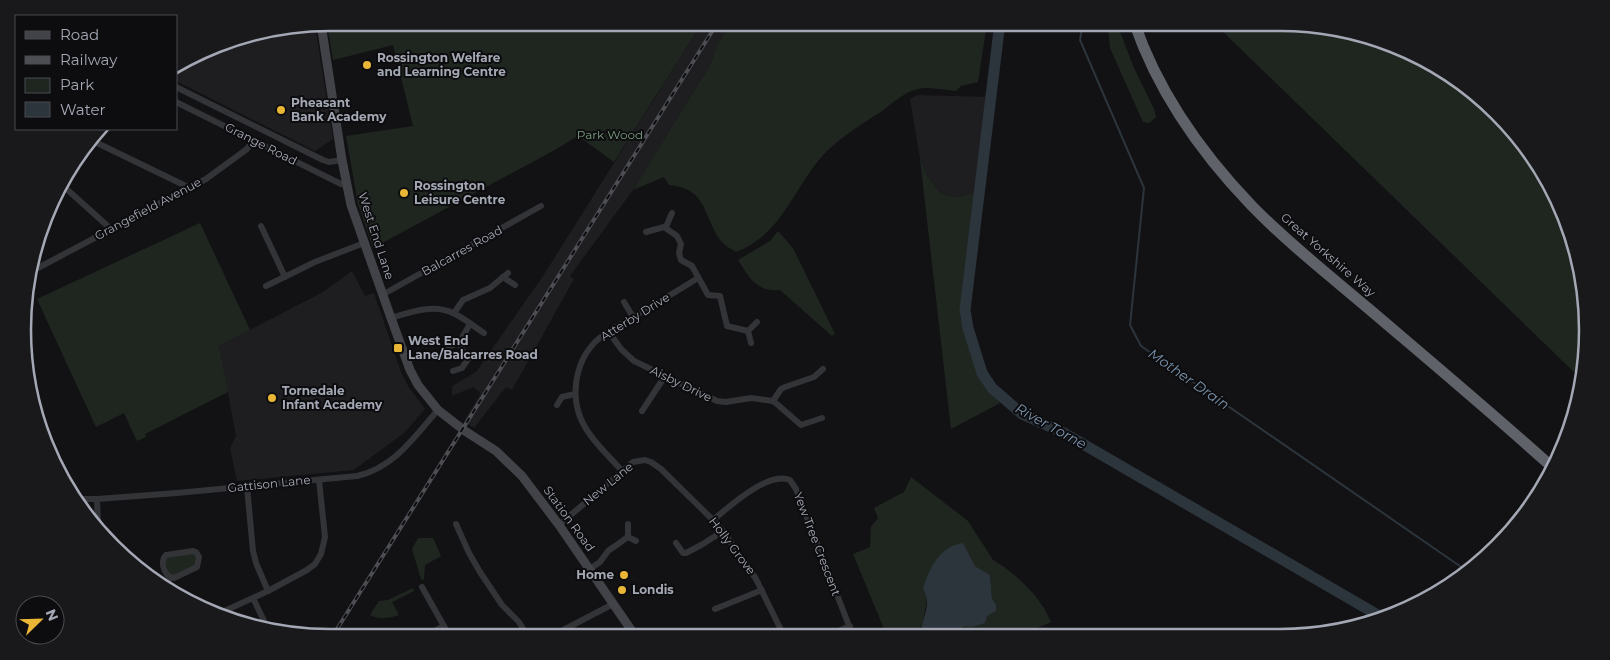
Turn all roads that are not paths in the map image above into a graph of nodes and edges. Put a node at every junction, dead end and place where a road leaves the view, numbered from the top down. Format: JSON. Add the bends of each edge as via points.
{"nodes":[{"id":1,"x":322,"y":31,"type":"edge"},
{"id":2,"x":1137,"y":31,"type":"edge"},
{"id":3,"x":178,"y":87,"type":"edge"},
{"id":4,"x":178,"y":103,"type":"edge"},
{"id":5,"x":262,"y":130,"type":"junction"},
{"id":6,"x":255,"y":141,"type":"junction"},
{"id":7,"x":97,"y":143,"type":"edge"},
{"id":8,"x":342,"y":160,"type":"junction"},
{"id":9,"x":346,"y":185,"type":"junction"},
{"id":10,"x":190,"y":188,"type":"junction"},
{"id":11,"x":67,"y":189,"type":"edge"},
{"id":12,"x":541,"y":206,"type":"dead end"},
{"id":13,"x":672,"y":213,"type":"dead end"},
{"id":14,"x":261,"y":226,"type":"dead end"},
{"id":15,"x":666,"y":227,"type":"junction"},
{"id":16,"x":111,"y":229,"type":"junction"},
{"id":17,"x":646,"y":232,"type":"dead end"},
{"id":18,"x":364,"y":243,"type":"junction"},
{"id":19,"x":38,"y":268,"type":"edge"},
{"id":20,"x":285,"y":276,"type":"junction"},
{"id":21,"x":698,"y":278,"type":"junction"},
{"id":22,"x":514,"y":285,"type":"dead end"},
{"id":23,"x":266,"y":286,"type":"dead end"},
{"id":24,"x":382,"y":295,"type":"junction"},
{"id":25,"x":624,"y":302,"type":"dead end"},
{"id":26,"x":454,"y":313,"type":"junction"},
{"id":27,"x":633,"y":317,"type":"junction"},
{"id":28,"x":391,"y":318,"type":"junction"},
{"id":29,"x":757,"y":322,"type":"dead end"},
{"id":30,"x":470,"y":324,"type":"junction"},
{"id":31,"x":748,"y":331,"type":"junction"},
{"id":32,"x":608,"y":332,"type":"junction"},
{"id":33,"x":484,"y":333,"type":"dead end"},
{"id":34,"x":459,"y":343,"type":"junction"},
{"id":35,"x":751,"y":343,"type":"dead end"},
{"id":36,"x":445,"y":348,"type":"dead end"},
{"id":37,"x":453,"y":371,"type":"dead end"},
{"id":38,"x":665,"y":376,"type":"junction"},
{"id":39,"x":824,"y":382,"type":"dead end"},
{"id":40,"x":576,"y":394,"type":"junction"},
{"id":41,"x":640,"y":399,"type":"dead end"},
{"id":42,"x":772,"y":401,"type":"junction"},
{"id":43,"x":647,"y":403,"type":"junction"},
{"id":44,"x":557,"y":405,"type":"dead end"},
{"id":45,"x":438,"y":410,"type":"junction"},
{"id":46,"x":642,"y":411,"type":"dead end"},
{"id":47,"x":822,"y":418,"type":"dead end"},
{"id":48,"x":465,"y":431,"type":"joint"},
{"id":49,"x":1547,"y":463,"type":"edge"},
{"id":50,"x":661,"y":469,"type":"joint"},
{"id":51,"x":622,"y":471,"type":"junction"},
{"id":52,"x":319,"y":480,"type":"junction"},
{"id":53,"x":247,"y":487,"type":"junction"},
{"id":54,"x":84,"y":499,"type":"edge"},
{"id":55,"x":97,"y":500,"type":"junction"},
{"id":56,"x":98,"y":518,"type":"edge"},
{"id":57,"x":714,"y":520,"type":"junction"},
{"id":58,"x":456,"y":524,"type":"dead end"},
{"id":59,"x":628,"y":524,"type":"dead end"},
{"id":60,"x":559,"y":525,"type":"junction"},
{"id":61,"x":723,"y":531,"type":"junction"},
{"id":62,"x":628,"y":537,"type":"junction"},
{"id":63,"x":636,"y":541,"type":"dead end"},
{"id":64,"x":676,"y":543,"type":"dead end"},
{"id":65,"x":590,"y":569,"type":"junction"},
{"id":66,"x":170,"y":578,"type":"junction"},
{"id":67,"x":169,"y":581,"type":"edge"},
{"id":68,"x":422,"y":587,"type":"dead end"},
{"id":69,"x":762,"y":590,"type":"junction"},
{"id":70,"x":268,"y":591,"type":"junction"},
{"id":71,"x":253,"y":598,"type":"junction"},
{"id":72,"x":613,"y":604,"type":"junction"},
{"id":73,"x":715,"y":609,"type":"dead end"},
{"id":74,"x":227,"y":610,"type":"edge"},
{"id":75,"x":264,"y":621,"type":"edge"},
{"id":76,"x":444,"y":626,"type":"junction"},
{"id":77,"x":850,"y":626,"type":"junction"},
{"id":78,"x":438,"y":629,"type":"edge"},
{"id":79,"x":446,"y":629,"type":"edge"},
{"id":80,"x":523,"y":629,"type":"edge"},
{"id":81,"x":565,"y":629,"type":"edge"},
{"id":82,"x":630,"y":629,"type":"edge"},
{"id":83,"x":781,"y":629,"type":"edge"},
{"id":84,"x":843,"y":629,"type":"edge"},
{"id":85,"x":851,"y":629,"type":"edge"}],
"edges":[{"from":1,"to":8,"type":"street","name":"West End Lane"},
{"from":2,"to":49,"type":"highway","name":"Great Yorkshire Way","via":[[1159,82],[1183,121],[1214,164],[1253,206]]},
{"from":3,"to":5,"type":"street"},
{"from":4,"to":6,"type":"street","name":"Grange Road"},
{"from":5,"to":6,"type":"street"},
{"from":5,"to":8,"type":"street","via":[[323,160]]},
{"from":6,"to":9,"type":"street","name":"Grange Road"},
{"from":6,"to":10,"type":"street","name":"Grangefield Avenue"},
{"from":7,"to":10,"type":"street"},
{"from":8,"to":9,"type":"street","name":"West End Lane"},
{"from":9,"to":18,"type":"street","name":"West End Lane"},
{"from":10,"to":16,"type":"street","name":"Grangefield Avenue"},
{"from":11,"to":16,"type":"street"},
{"from":12,"to":24,"type":"street","name":"Balcarres Road"},
{"from":13,"to":15,"type":"street"},
{"from":14,"to":20,"type":"street"},
{"from":15,"to":17,"type":"street"},
{"from":15,"to":21,"type":"street","via":[[680,240],[681,260],[692,266]]},
{"from":16,"to":19,"type":"street","name":"Grangefield Avenue"},
{"from":18,"to":20,"type":"street"},
{"from":18,"to":24,"type":"street","name":"West End Lane"},
{"from":20,"to":23,"type":"street"},
{"from":21,"to":27,"type":"street","name":"Atterby Drive"},
{"from":21,"to":31,"type":"street","via":[[708,295],[720,297],[727,326]]},
{"from":22,"to":26,"type":"street","via":[[505,275],[490,288],[463,300]]},
{"from":24,"to":28,"type":"street","name":"West End Lane"},
{"from":25,"to":27,"type":"street"},
{"from":26,"to":28,"type":"street","via":[[418,310]]},
{"from":26,"to":30,"type":"street"},
{"from":27,"to":32,"type":"street","name":"Atterby Drive"},
{"from":28,"to":45,"type":"street","name":"West End Lane","via":[[410,370]]},
{"from":29,"to":31,"type":"street"},
{"from":30,"to":33,"type":"street"},
{"from":30,"to":34,"type":"street"},
{"from":31,"to":35,"type":"street"},
{"from":32,"to":38,"type":"street","name":"Aisby Drive","via":[[627,356]]},
{"from":32,"to":40,"type":"street","name":"Atterby Drive","via":[[583,359]]},
{"from":34,"to":36,"type":"street"},
{"from":34,"to":37,"type":"street","via":[[470,356],[462,368]]},
{"from":38,"to":42,"type":"street","name":"Aisby Drive","via":[[717,401],[751,398]]},
{"from":38,"to":43,"type":"street"},
{"from":39,"to":42,"type":"street","via":[[821,372],[781,389]]},
{"from":40,"to":44,"type":"street","via":[[562,396]]},
{"from":40,"to":51,"type":"street","name":"Atterby Drive","via":[[584,425]]},
{"from":41,"to":43,"type":"street"},
{"from":42,"to":47,"type":"street","via":[[801,425]]},
{"from":43,"to":46,"type":"street"},
{"from":45,"to":48,"type":"street","name":"West End Lane"},
{"from":45,"to":52,"type":"street","name":"Gattison Lane","via":[[398,455],[381,467],[357,476]]},
{"from":48,"to":60,"type":"street","name":"Station Road","via":[[496,451],[522,476]]},
{"from":50,"to":51,"type":"street","name":"New Lane","via":[[645,460],[633,462]]},
{"from":50,"to":57,"type":"street","name":"Holly Grove"},
{"from":51,"to":60,"type":"street","name":"New Lane"},
{"from":52,"to":53,"type":"street","name":"Gattison Lane"},
{"from":52,"to":70,"type":"street","via":[[325,537],[321,554],[311,568]]},
{"from":53,"to":55,"type":"street","name":"Gattison Lane"},
{"from":53,"to":70,"type":"street","via":[[256,563]]},
{"from":54,"to":55,"type":"street","name":"Gattison Lane"},
{"from":55,"to":56,"type":"street"},
{"from":57,"to":61,"type":"street","name":"Holly Grove"},
{"from":57,"to":77,"type":"street","name":"Yew Tree Crescent","via":[[761,486],[780,478],[790,480]]},
{"from":58,"to":80,"type":"street","via":[[480,572],[502,606]]},
{"from":59,"to":62,"type":"street"},
{"from":60,"to":65,"type":"street","name":"Station Road"},
{"from":61,"to":64,"type":"street","via":[[684,553]]},
{"from":61,"to":69,"type":"street","name":"Holly Grove"},
{"from":62,"to":63,"type":"street"},
{"from":62,"to":65,"type":"street"},
{"from":65,"to":72,"type":"street","name":"Station Road"},
{"from":66,"to":66,"type":"street","via":[[162,564],[166,555],[196,552],[197,567]]},
{"from":66,"to":67,"type":"street"},
{"from":68,"to":76,"type":"street"},
{"from":69,"to":73,"type":"street"},
{"from":69,"to":83,"type":"street","name":"Holly Grove"},
{"from":70,"to":71,"type":"street"},
{"from":71,"to":74,"type":"street"},
{"from":71,"to":75,"type":"street"},
{"from":72,"to":81,"type":"street"},
{"from":72,"to":82,"type":"street","name":"Station Road"},
{"from":76,"to":78,"type":"street"},
{"from":76,"to":79,"type":"street"},
{"from":77,"to":84,"type":"street"},
{"from":77,"to":85,"type":"street","name":"Yew Tree Crescent"}]}
